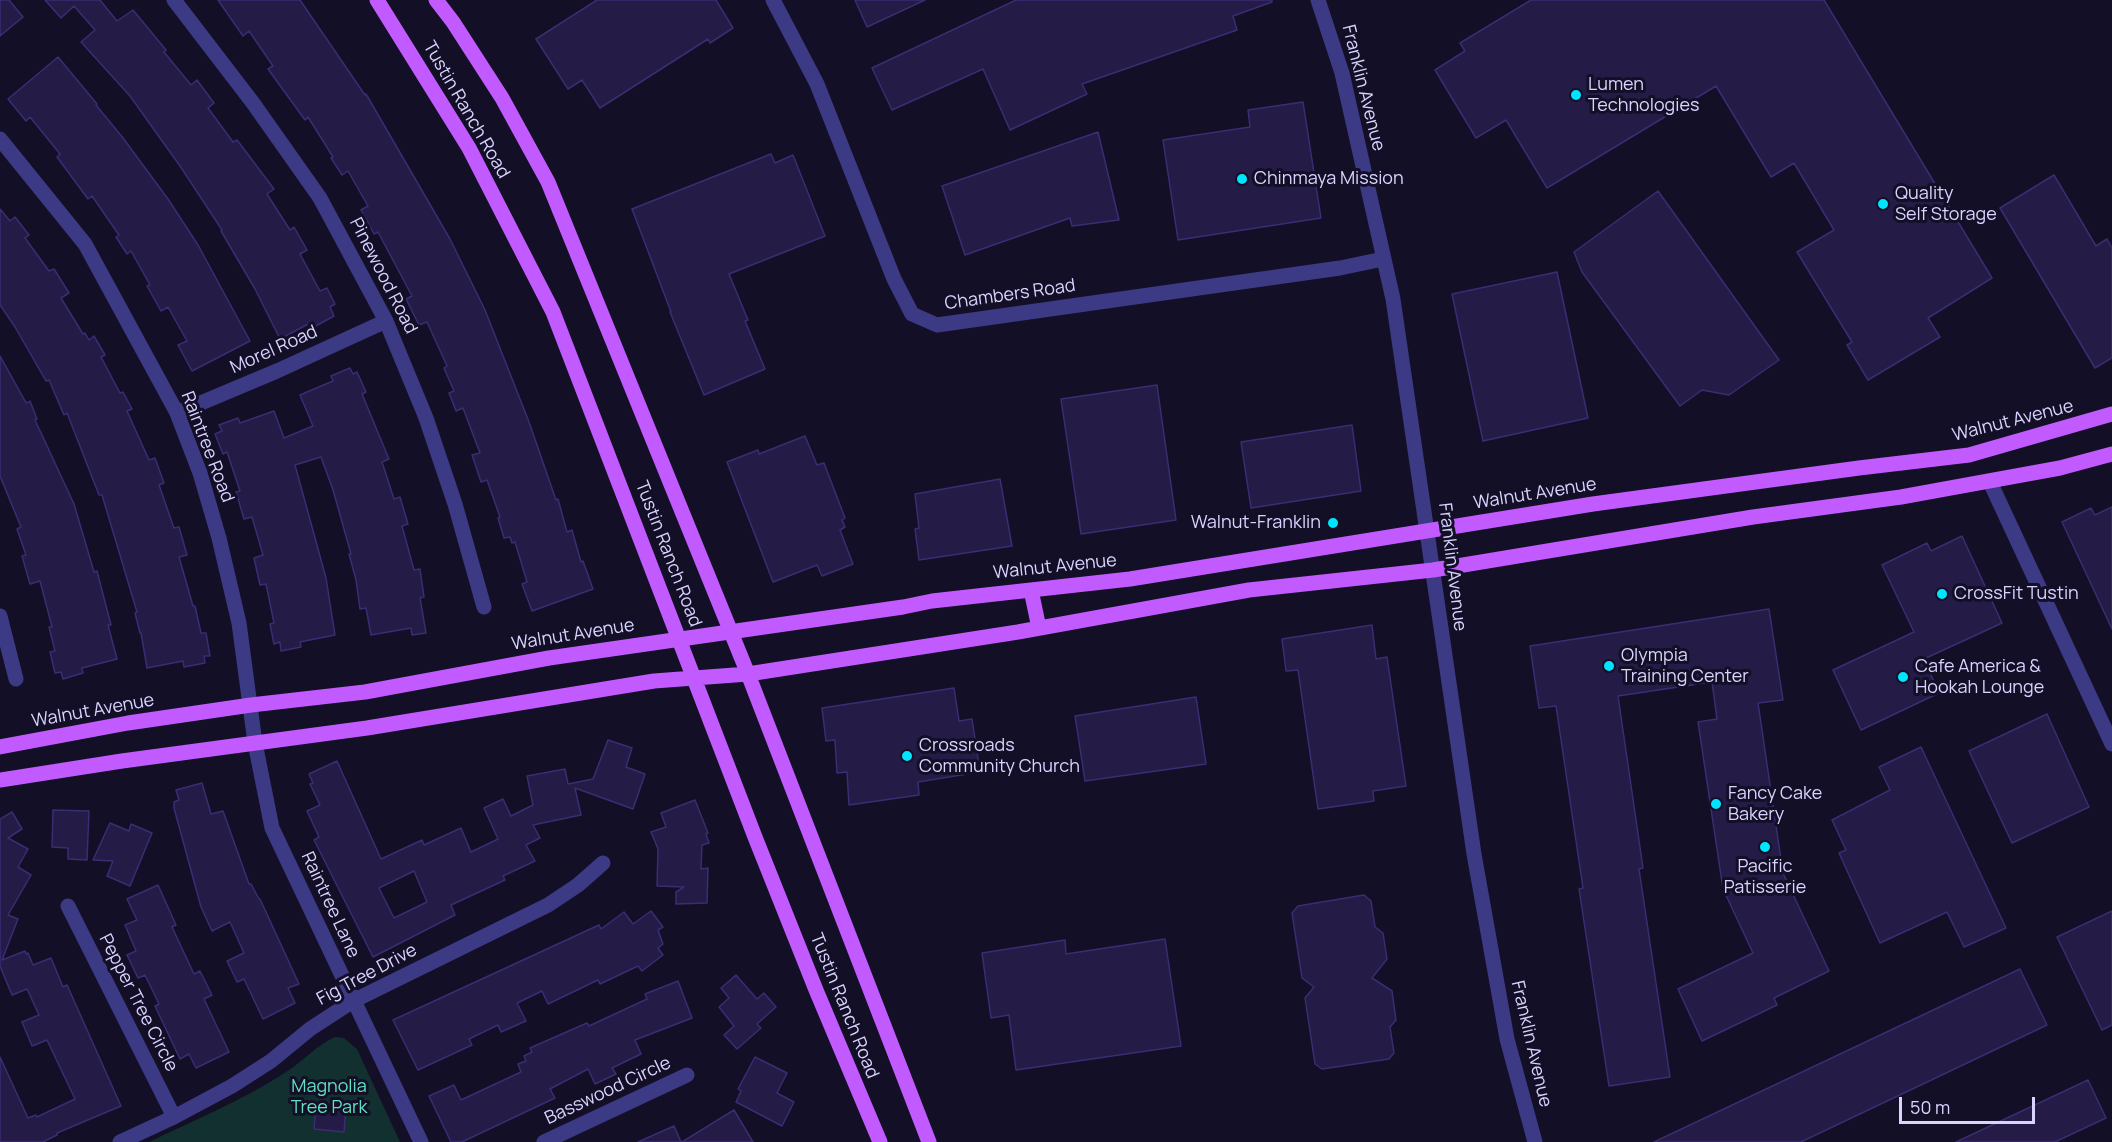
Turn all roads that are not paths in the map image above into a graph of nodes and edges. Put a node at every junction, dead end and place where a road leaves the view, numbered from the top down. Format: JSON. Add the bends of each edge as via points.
{"nodes":[{"id":1,"x":174,"y":0,"type":"edge"},
{"id":2,"x":377,"y":0,"type":"edge"},
{"id":3,"x":436,"y":0,"type":"edge"},
{"id":4,"x":773,"y":0,"type":"edge"},
{"id":5,"x":1318,"y":0,"type":"edge"},
{"id":6,"x":0,"y":139,"type":"edge"},
{"id":7,"x":1383,"y":259,"type":"junction"},
{"id":8,"x":386,"y":321,"type":"junction"},
{"id":9,"x":177,"y":413,"type":"junction"},
{"id":10,"x":2112,"y":414,"type":"edge"},
{"id":11,"x":2112,"y":454,"type":"edge"},
{"id":12,"x":1990,"y":482,"type":"junction"},
{"id":13,"x":1427,"y":530,"type":"junction"},
{"id":14,"x":1433,"y":570,"type":"junction"},
{"id":15,"x":1031,"y":590,"type":"junction"},
{"id":16,"x":484,"y":607,"type":"dead end"},
{"id":17,"x":0,"y":616,"type":"edge"},
{"id":18,"x":1039,"y":628,"type":"junction"},
{"id":19,"x":731,"y":633,"type":"junction"},
{"id":20,"x":679,"y":638,"type":"junction"},
{"id":21,"x":748,"y":674,"type":"junction"},
{"id":22,"x":694,"y":678,"type":"junction"},
{"id":23,"x":16,"y":679,"type":"dead end"},
{"id":24,"x":251,"y":705,"type":"junction"},
{"id":25,"x":255,"y":743,"type":"junction"},
{"id":26,"x":2112,"y":744,"type":"edge"},
{"id":27,"x":0,"y":747,"type":"edge"},
{"id":28,"x":0,"y":780,"type":"edge"},
{"id":29,"x":603,"y":863,"type":"dead end"},
{"id":30,"x":68,"y":906,"type":"dead end"},
{"id":31,"x":353,"y":1001,"type":"junction"},
{"id":32,"x":687,"y":1075,"type":"dead end"},
{"id":33,"x":174,"y":1118,"type":"junction"},
{"id":34,"x":120,"y":1142,"type":"edge"},
{"id":35,"x":421,"y":1142,"type":"edge"},
{"id":36,"x":544,"y":1142,"type":"edge"},
{"id":37,"x":880,"y":1142,"type":"edge"},
{"id":38,"x":929,"y":1142,"type":"edge"},
{"id":39,"x":1535,"y":1142,"type":"edge"}],
"edges":[{"from":1,"to":8,"type":"street","name":"Pinewood Road","via":[[320,198]]},
{"from":2,"to":20,"type":"main road","name":"Tustin Ranch Road","via":[[469,148],[553,312]]},
{"from":3,"to":19,"type":"main road","name":"Tustin Ranch Road","via":[[502,98],[548,182]]},
{"from":4,"to":7,"type":"street","name":"Chambers Road","via":[[817,84],[894,279],[912,314],[937,325]]},
{"from":5,"to":7,"type":"street","name":"Franklin Avenue","via":[[1342,73]]},
{"from":6,"to":9,"type":"street","name":"Raintree Road","via":[[85,244]]},
{"from":7,"to":13,"type":"street","name":"Franklin Avenue","via":[[1393,299]]},
{"from":8,"to":9,"type":"street","name":"Morel Road"},
{"from":8,"to":16,"type":"street","name":"Pinewood Road","via":[[448,482]]},
{"from":9,"to":24,"type":"street","name":"Raintree Road","via":[[219,538],[239,623]]},
{"from":10,"to":13,"type":"main road","name":"Walnut Avenue","via":[[1969,455]]},
{"from":11,"to":12,"type":"main road"},
{"from":12,"to":14,"type":"main road"},
{"from":12,"to":26,"type":"street"},
{"from":13,"to":14,"type":"street","name":"Franklin Avenue"},
{"from":13,"to":15,"type":"main road","name":"Walnut Avenue","via":[[1130,579]]},
{"from":14,"to":18,"type":"main road","via":[[1249,590]]},
{"from":14,"to":39,"type":"street","name":"Franklin Avenue","via":[[1474,854],[1507,1039]]},
{"from":15,"to":18,"type":"main road"},
{"from":15,"to":19,"type":"main road","name":"Walnut Avenue","via":[[932,600]]},
{"from":17,"to":23,"type":"street"},
{"from":18,"to":21,"type":"main road"},
{"from":19,"to":20,"type":"main road","name":"Walnut Avenue"},
{"from":19,"to":21,"type":"main road","name":"Tustin Ranch Road"},
{"from":20,"to":22,"type":"main road","name":"Tustin Ranch Road"},
{"from":20,"to":24,"type":"main road","name":"Walnut Avenue","via":[[365,692]]},
{"from":21,"to":22,"type":"main road"},
{"from":21,"to":38,"type":"main road","name":"Tustin Ranch Road"},
{"from":22,"to":25,"type":"main road"},
{"from":22,"to":37,"type":"main road","name":"Tustin Ranch Road"},
{"from":24,"to":25,"type":"street","name":"Raintree Road"},
{"from":24,"to":27,"type":"main road","name":"Walnut Avenue"},
{"from":25,"to":28,"type":"main road"},
{"from":25,"to":31,"type":"street","name":"Raintree Lane","via":[[273,828]]},
{"from":29,"to":31,"type":"street","name":"Fig Tree Drive","via":[[548,905]]},
{"from":30,"to":33,"type":"street","name":"Pepper Tree Circle"},
{"from":31,"to":33,"type":"street","name":"Fig Tree Drive","via":[[241,1080]]},
{"from":31,"to":35,"type":"street","name":"Raintree Lane"},
{"from":32,"to":36,"type":"street","name":"Basswood Circle"},
{"from":33,"to":34,"type":"street","name":"Fig Tree Drive"}]}
